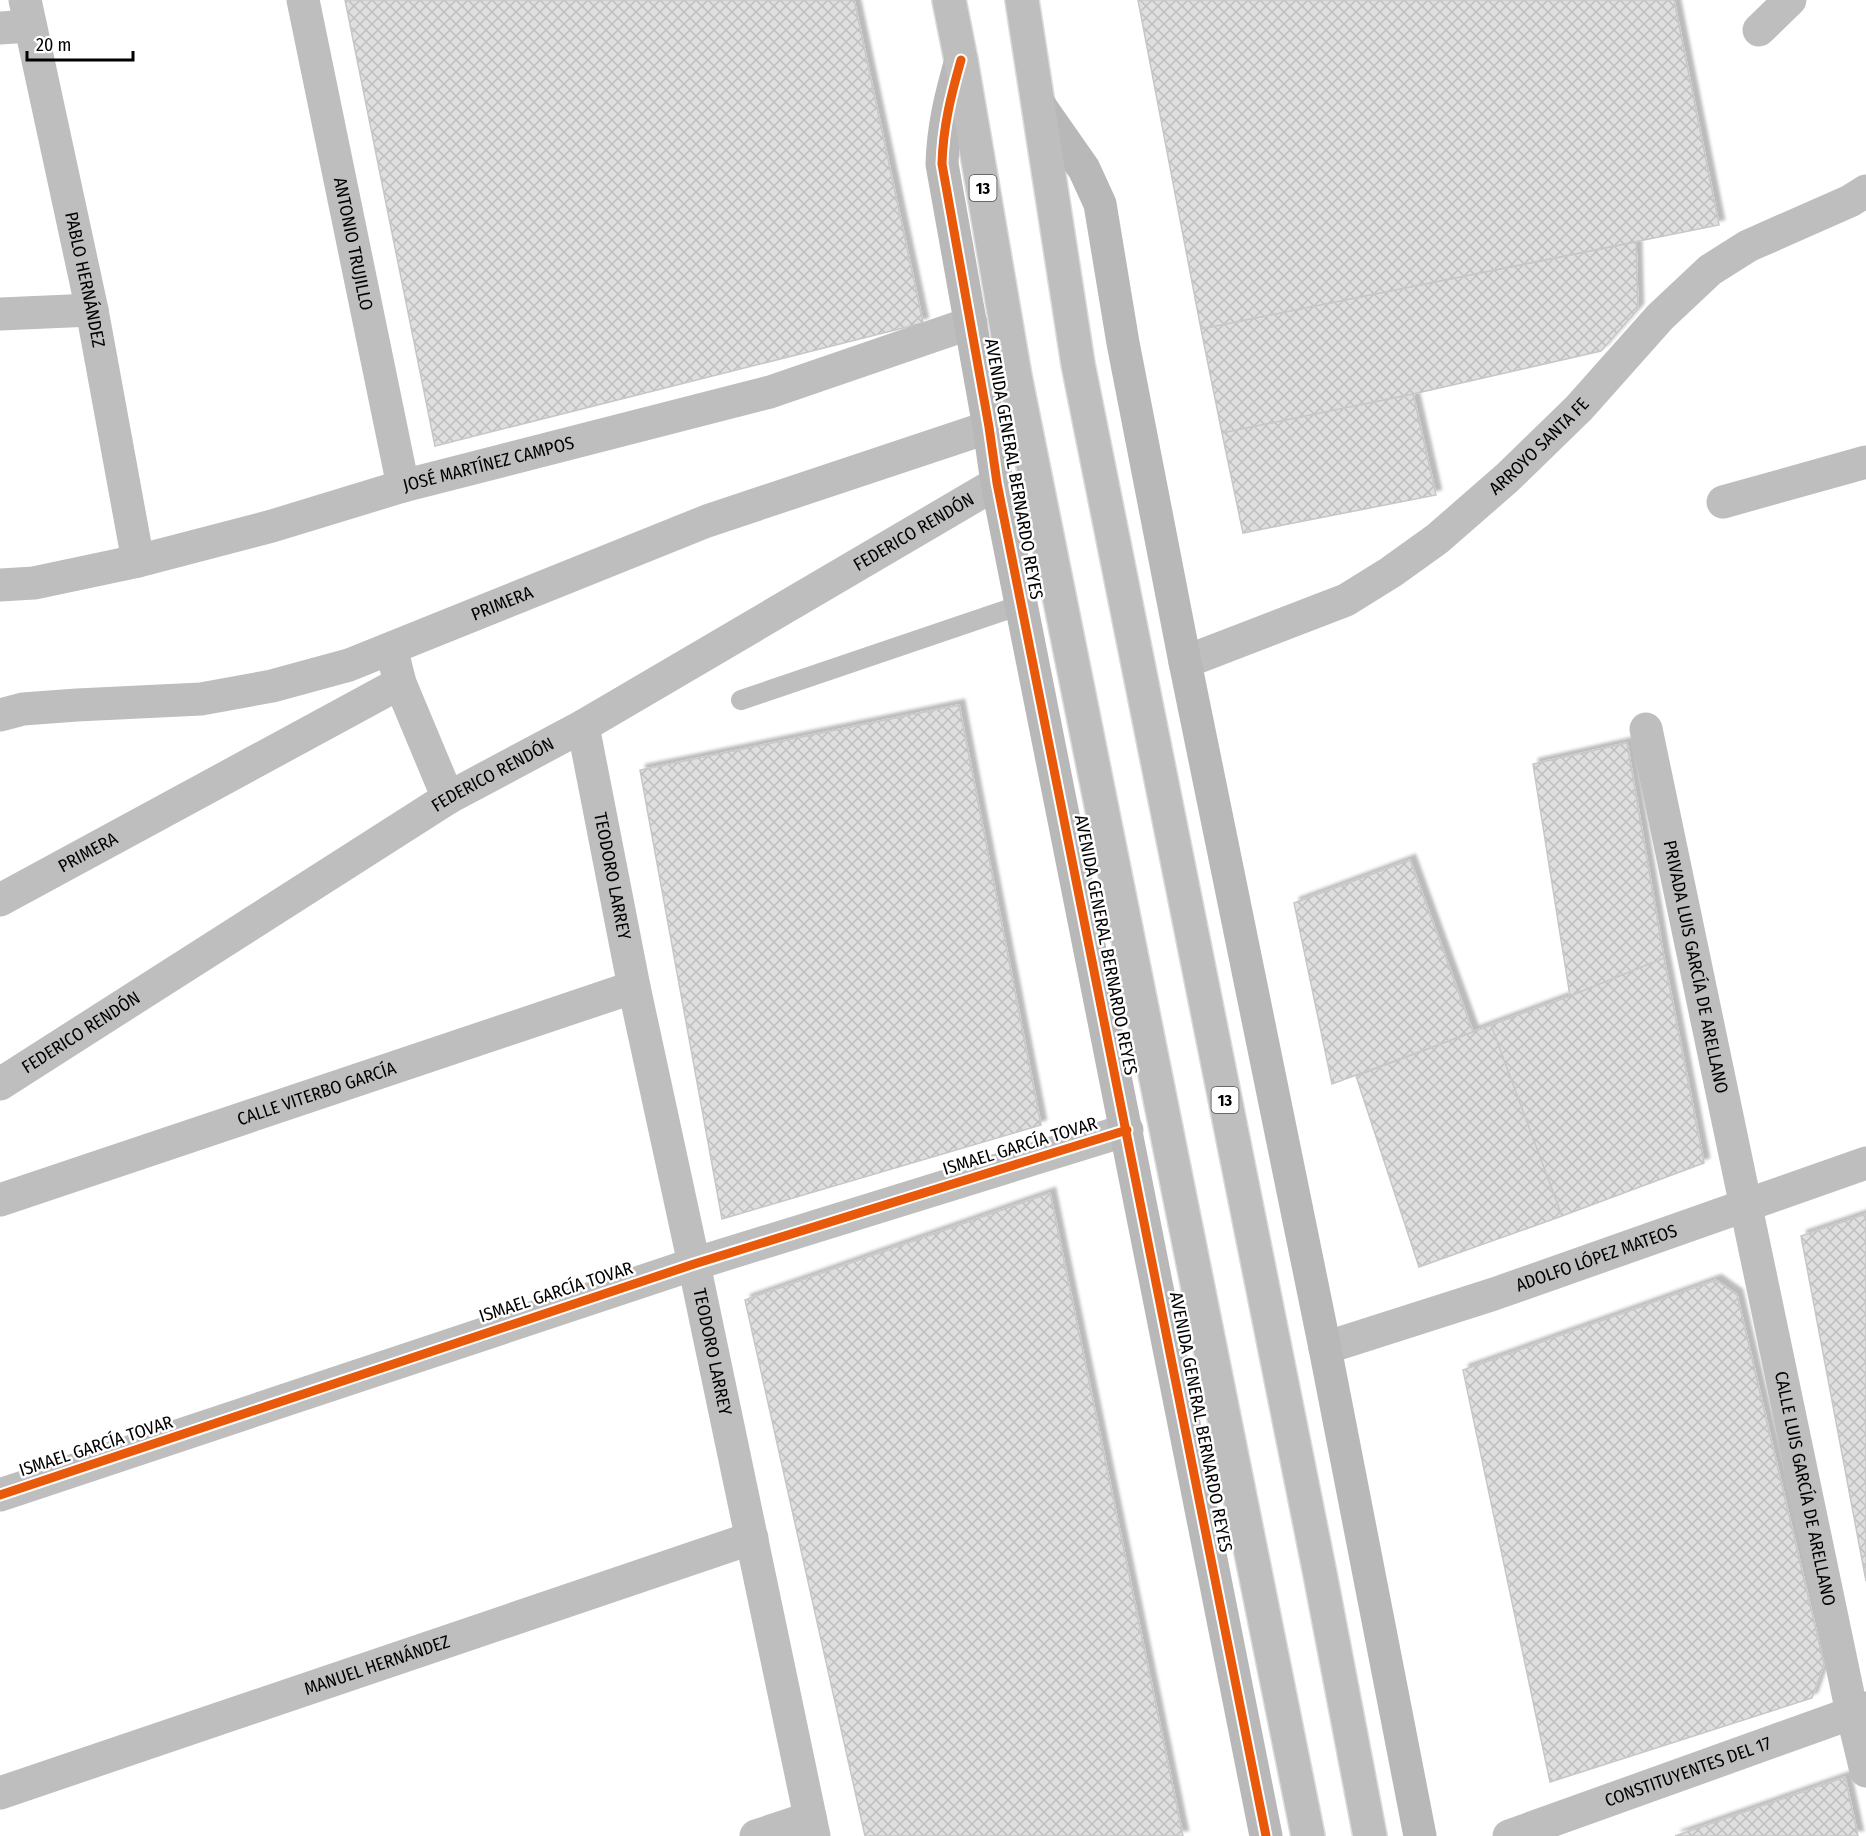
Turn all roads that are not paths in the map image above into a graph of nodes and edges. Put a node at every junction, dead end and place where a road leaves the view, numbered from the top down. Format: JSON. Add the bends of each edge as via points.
{"nodes":[{"id":1,"x":303,"y":0,"type":"edge"},
{"id":2,"x":949,"y":0,"type":"edge"},
{"id":3,"x":1022,"y":0,"type":"edge"},
{"id":4,"x":1790,"y":0,"type":"edge"},
{"id":5,"x":18,"y":18,"type":"edge"},
{"id":6,"x":1759,"y":30,"type":"dead end"},
{"id":7,"x":961,"y":60,"type":"junction"},
{"id":8,"x":1040,"y":106,"type":"junction"},
{"id":9,"x":1866,"y":191,"type":"edge"},
{"id":10,"x":92,"y":310,"type":"junction"},
{"id":11,"x":0,"y":314,"type":"edge"},
{"id":12,"x":971,"y":323,"type":"junction"},
{"id":13,"x":989,"y":427,"type":"junction"},
{"id":14,"x":1866,"y":462,"type":"edge"},
{"id":15,"x":997,"y":483,"type":"junction"},
{"id":16,"x":403,"y":486,"type":"junction"},
{"id":17,"x":1723,"y":502,"type":"dead end"},
{"id":18,"x":138,"y":561,"type":"junction"},
{"id":19,"x":0,"y":585,"type":"edge"},
{"id":20,"x":1021,"y":605,"type":"junction"},
{"id":21,"x":392,"y":646,"type":"junction"},
{"id":22,"x":1185,"y":663,"type":"junction"},
{"id":23,"x":400,"y":683,"type":"junction"},
{"id":24,"x":741,"y":700,"type":"dead end"},
{"id":25,"x":0,"y":715,"type":"edge"},
{"id":26,"x":583,"y":726,"type":"junction"},
{"id":27,"x":1646,"y":729,"type":"dead end"},
{"id":28,"x":448,"y":798,"type":"junction"},
{"id":29,"x":0,"y":900,"type":"edge"},
{"id":30,"x":634,"y":987,"type":"junction"},
{"id":31,"x":0,"y":1084,"type":"edge"},
{"id":32,"x":1127,"y":1130,"type":"junction"},
{"id":33,"x":1866,"y":1163,"type":"edge"},
{"id":34,"x":0,"y":1200,"type":"edge"},
{"id":35,"x":1747,"y":1206,"type":"junction"},
{"id":36,"x":694,"y":1264,"type":"junction"},
{"id":37,"x":1325,"y":1348,"type":"junction"},
{"id":38,"x":0,"y":1496,"type":"edge"},
{"id":39,"x":752,"y":1538,"type":"junction"},
{"id":40,"x":1859,"y":1711,"type":"edge"},
{"id":41,"x":1866,"y":1771,"type":"edge"},
{"id":42,"x":0,"y":1793,"type":"edge"},
{"id":43,"x":812,"y":1827,"type":"edge"},
{"id":44,"x":756,"y":1836,"type":"edge"},
{"id":45,"x":1266,"y":1836,"type":"edge"},
{"id":46,"x":1308,"y":1836,"type":"edge"},
{"id":47,"x":1370,"y":1836,"type":"edge"},
{"id":48,"x":1420,"y":1836,"type":"edge"},
{"id":49,"x":1509,"y":1836,"type":"edge"}],
"edges":[{"from":1,"to":16,"type":"street","name":"ANTONIO TRUJILLO"},
{"from":2,"to":7,"type":"street","name":"AVENIDA GENERAL BERNARDO REYES","number":"13"},
{"from":3,"to":8,"type":"street","number":"13"},
{"from":4,"to":6,"type":"street"},
{"from":5,"to":10,"type":"street","name":"PABLO HERNÁNDEZ"},
{"from":7,"to":12,"type":"street","name":"AVENIDA GENERAL BERNARDO REYES","via":[[948,103],[942,164]]},
{"from":7,"to":46,"type":"street","name":"AVENIDA GENERAL BERNARDO REYES","number":"13","via":[[1016,376]]},
{"from":8,"to":22,"type":"street","via":[[1084,169],[1100,204]]},
{"from":8,"to":47,"type":"street","number":"13","via":[[1078,364]]},
{"from":9,"to":22,"type":"street","name":"ARROYO SANTA FE","via":[[1748,246],[1710,270],[1507,478],[1437,539],[1391,572],[1346,600]]},
{"from":10,"to":11,"type":"street"},
{"from":10,"to":18,"type":"street","name":"PABLO HERNÁNDEZ"},
{"from":12,"to":13,"type":"street","name":"AVENIDA GENERAL BERNARDO REYES"},
{"from":12,"to":16,"type":"street","name":"JOSÉ MARTÍNEZ CAMPOS","via":[[770,392]]},
{"from":13,"to":15,"type":"street","name":"AVENIDA GENERAL BERNARDO REYES"},
{"from":13,"to":21,"type":"street","name":"PRIMERA","via":[[707,521]]},
{"from":14,"to":17,"type":"street"},
{"from":15,"to":20,"type":"street","name":"AVENIDA GENERAL BERNARDO REYES"},
{"from":15,"to":26,"type":"street","name":"FEDERICO RENDÓN"},
{"from":16,"to":18,"type":"street","name":"JOSÉ MARTÍNEZ CAMPOS"},
{"from":18,"to":19,"type":"street","name":"JOSÉ MARTÍNEZ CAMPOS","via":[[34,583]]},
{"from":20,"to":24,"type":"lane"},
{"from":20,"to":32,"type":"street","name":"AVENIDA GENERAL BERNARDO REYES"},
{"from":21,"to":23,"type":"street"},
{"from":21,"to":25,"type":"street","name":"PRIMERA","via":[[338,668],[201,699],[23,709]]},
{"from":22,"to":37,"type":"street"},
{"from":23,"to":28,"type":"street"},
{"from":23,"to":29,"type":"street","name":"PRIMERA"},
{"from":26,"to":28,"type":"street","name":"FEDERICO RENDÓN"},
{"from":26,"to":30,"type":"street","name":"TEODORO LARREY"},
{"from":27,"to":35,"type":"street","name":"PRIVADA LUIS GARCÍA DE ARELLANO"},
{"from":28,"to":31,"type":"street","name":"FEDERICO RENDÓN"},
{"from":30,"to":34,"type":"street","name":"CALLE VITERBO GARCÍA"},
{"from":30,"to":36,"type":"street","name":"TEODORO LARREY"},
{"from":32,"to":36,"type":"street","name":"ISMAEL GARCÍA TOVAR"},
{"from":32,"to":45,"type":"street","name":"AVENIDA GENERAL BERNARDO REYES"},
{"from":33,"to":35,"type":"street","name":"ADOLFO LÓPEZ MATEOS"},
{"from":35,"to":37,"type":"street","name":"ADOLFO LÓPEZ MATEOS"},
{"from":35,"to":40,"type":"street","name":"CALLE LUIS GARCÍA DE ARELLANO"},
{"from":36,"to":38,"type":"street","name":"ISMAEL GARCÍA TOVAR"},
{"from":36,"to":39,"type":"street","name":"TEODORO LARREY"},
{"from":37,"to":48,"type":"street"},
{"from":39,"to":42,"type":"street","name":"MANUEL HERNÁNDEZ"},
{"from":39,"to":43,"type":"street","name":"TEODORO LARREY"},
{"from":40,"to":41,"type":"street","name":"CALLE LUIS GARCÍA DE ARELLANO"},
{"from":40,"to":49,"type":"street","name":"CONSTITUYENTES DEL 17"},
{"from":43,"to":44,"type":"street"}]}
